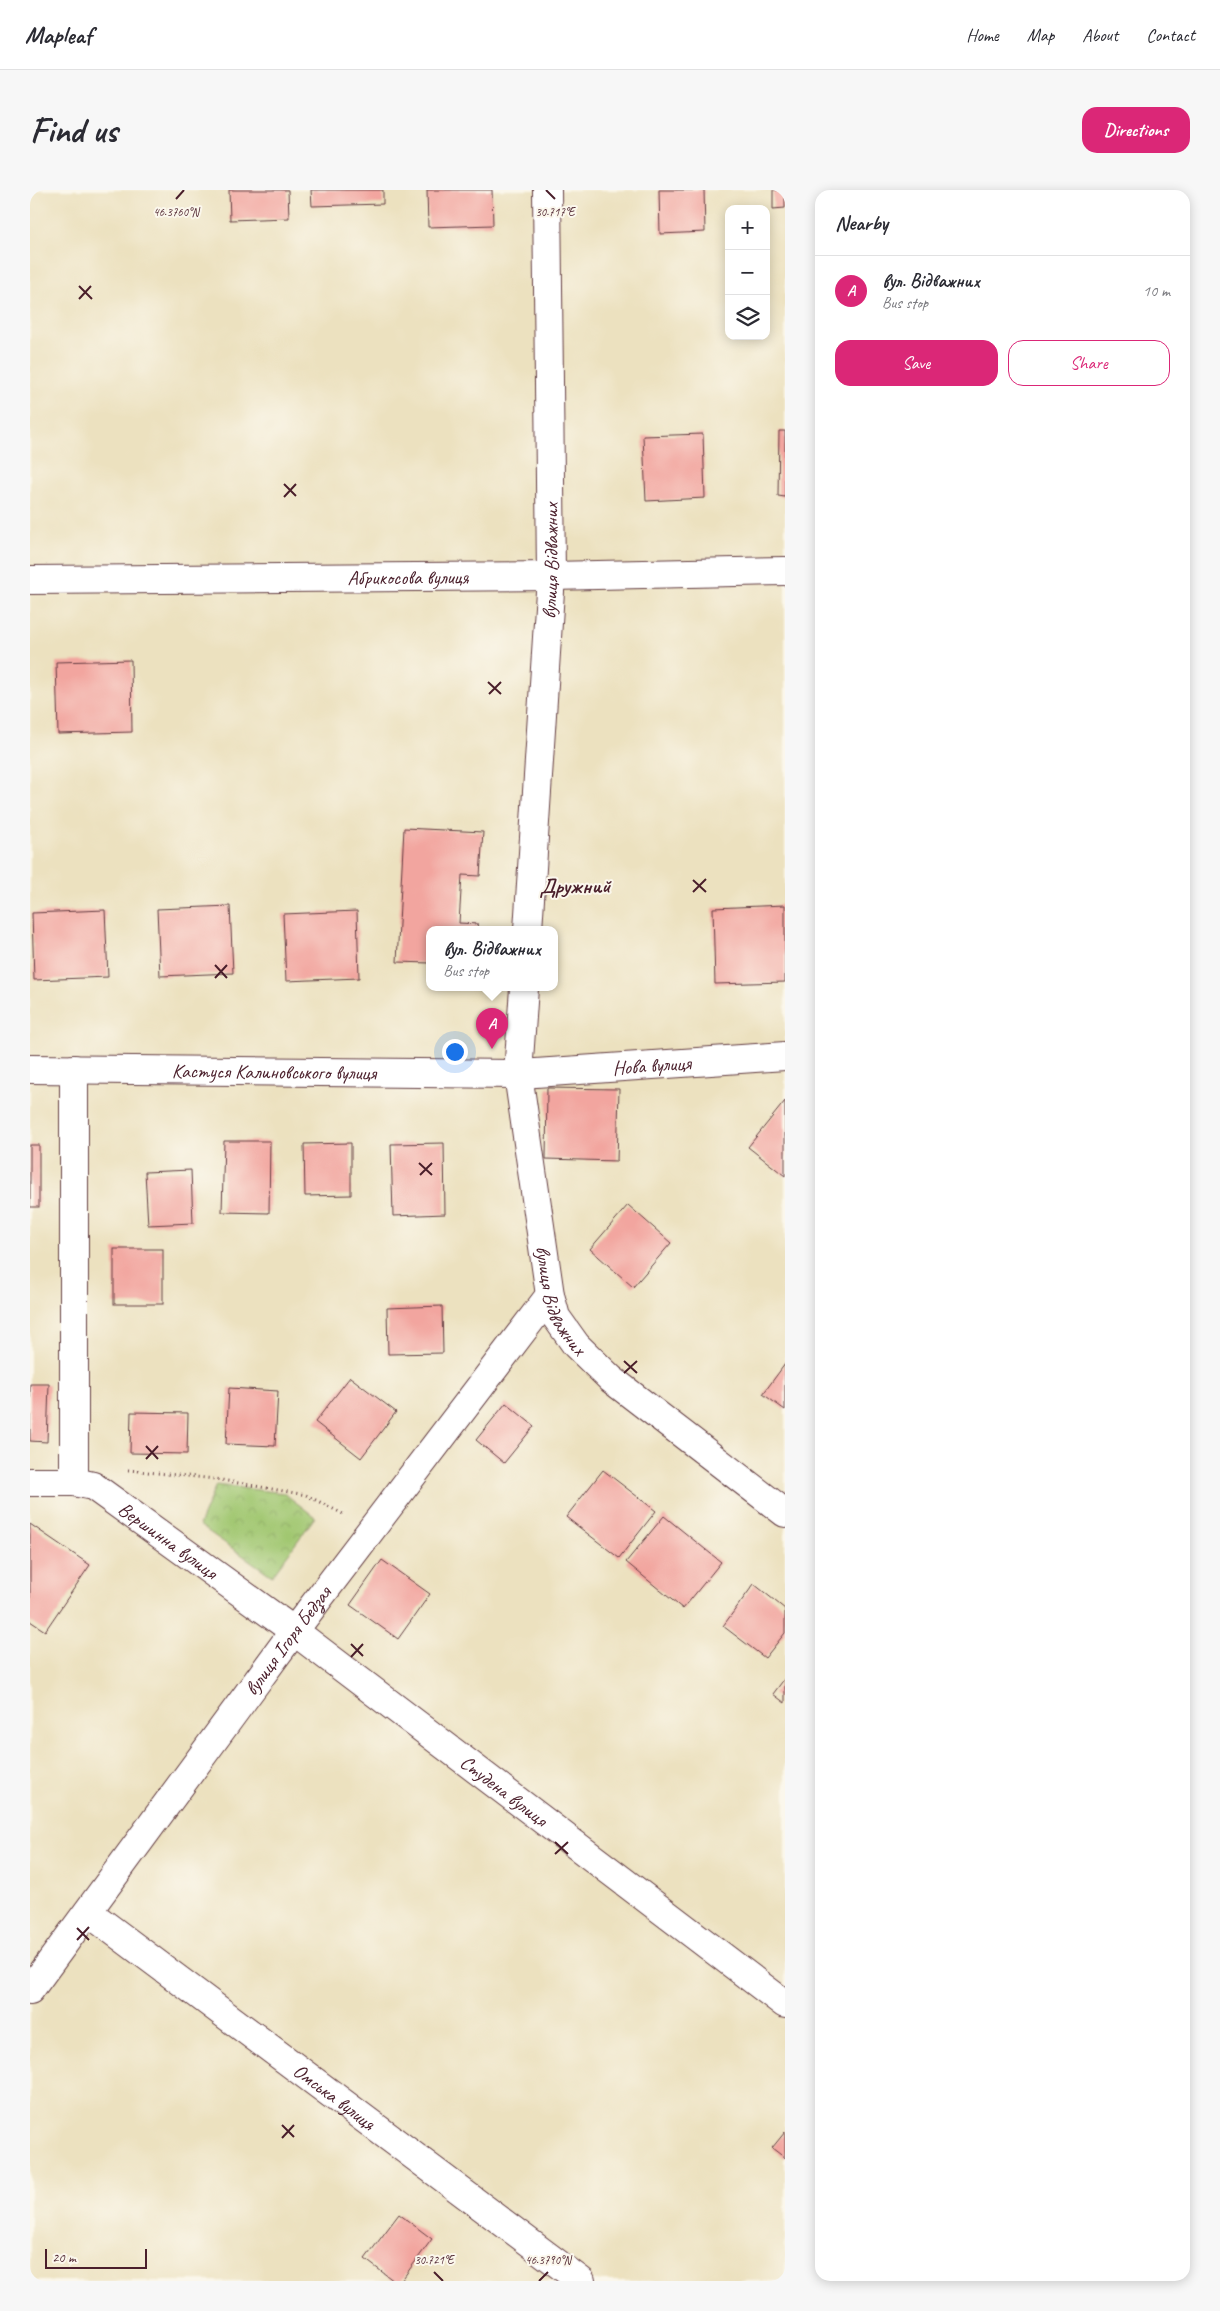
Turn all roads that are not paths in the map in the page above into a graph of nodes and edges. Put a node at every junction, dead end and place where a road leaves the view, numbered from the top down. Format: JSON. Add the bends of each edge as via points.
{"nodes":[{"id":1,"x":547,"y":190,"type":"edge"},
{"id":2,"x":785,"y":571,"type":"edge"},
{"id":3,"x":551,"y":576,"type":"junction"},
{"id":4,"x":30,"y":580,"type":"edge"},
{"id":5,"x":528,"y":926,"type":"edge"},
{"id":6,"x":524,"y":991,"type":"edge"},
{"id":7,"x":785,"y":1056,"type":"edge"},
{"id":8,"x":30,"y":1069,"type":"edge"},
{"id":9,"x":74,"y":1069,"type":"junction"},
{"id":10,"x":518,"y":1074,"type":"junction"},
{"id":11,"x":550,"y":1295,"type":"junction"},
{"id":12,"x":30,"y":1482,"type":"edge"},
{"id":13,"x":74,"y":1482,"type":"junction"},
{"id":14,"x":785,"y":1513,"type":"edge"},
{"id":15,"x":294,"y":1630,"type":"junction"},
{"id":16,"x":88,"y":1912,"type":"junction"},
{"id":17,"x":30,"y":1990,"type":"edge"},
{"id":18,"x":785,"y":2004,"type":"edge"},
{"id":19,"x":581,"y":2281,"type":"edge"}],
"edges":[{"from":1,"to":3,"type":"street","name":"вулиця Відважних"},
{"from":2,"to":3,"type":"street","name":"Абрикосова вулиця"},
{"from":3,"to":4,"type":"street","name":"Абрикосова вулиця"},
{"from":3,"to":5,"type":"street","name":"вулиця Відважних"},
{"from":6,"to":10,"type":"street","name":"вулиця Відважних"},
{"from":7,"to":10,"type":"street","name":"Нова вулиця"},
{"from":8,"to":9,"type":"street","name":"Кастуся Калиновського вулиця"},
{"from":9,"to":10,"type":"street","name":"Кастуся Калиновського вулиця"},
{"from":9,"to":13,"type":"street"},
{"from":10,"to":11,"type":"street","name":"вулиця Відважних"},
{"from":11,"to":14,"type":"street","name":"вулиця Відважних","via":[[556,1317],[576,1345],[611,1379]]},
{"from":11,"to":15,"type":"street","name":"вулиця Ігоря Бедзая"},
{"from":12,"to":13,"type":"street","name":"Вершинна вулиця"},
{"from":13,"to":15,"type":"street","name":"Вершинна вулиця","via":[[93,1486]]},
{"from":15,"to":16,"type":"street","name":"вулиця Ігоря Бедзая"},
{"from":15,"to":18,"type":"street","name":"Студена вулиця"},
{"from":16,"to":17,"type":"street","name":"вулиця Ігоря Бедзая"},
{"from":16,"to":19,"type":"street","name":"Омська вулиця"}]}
